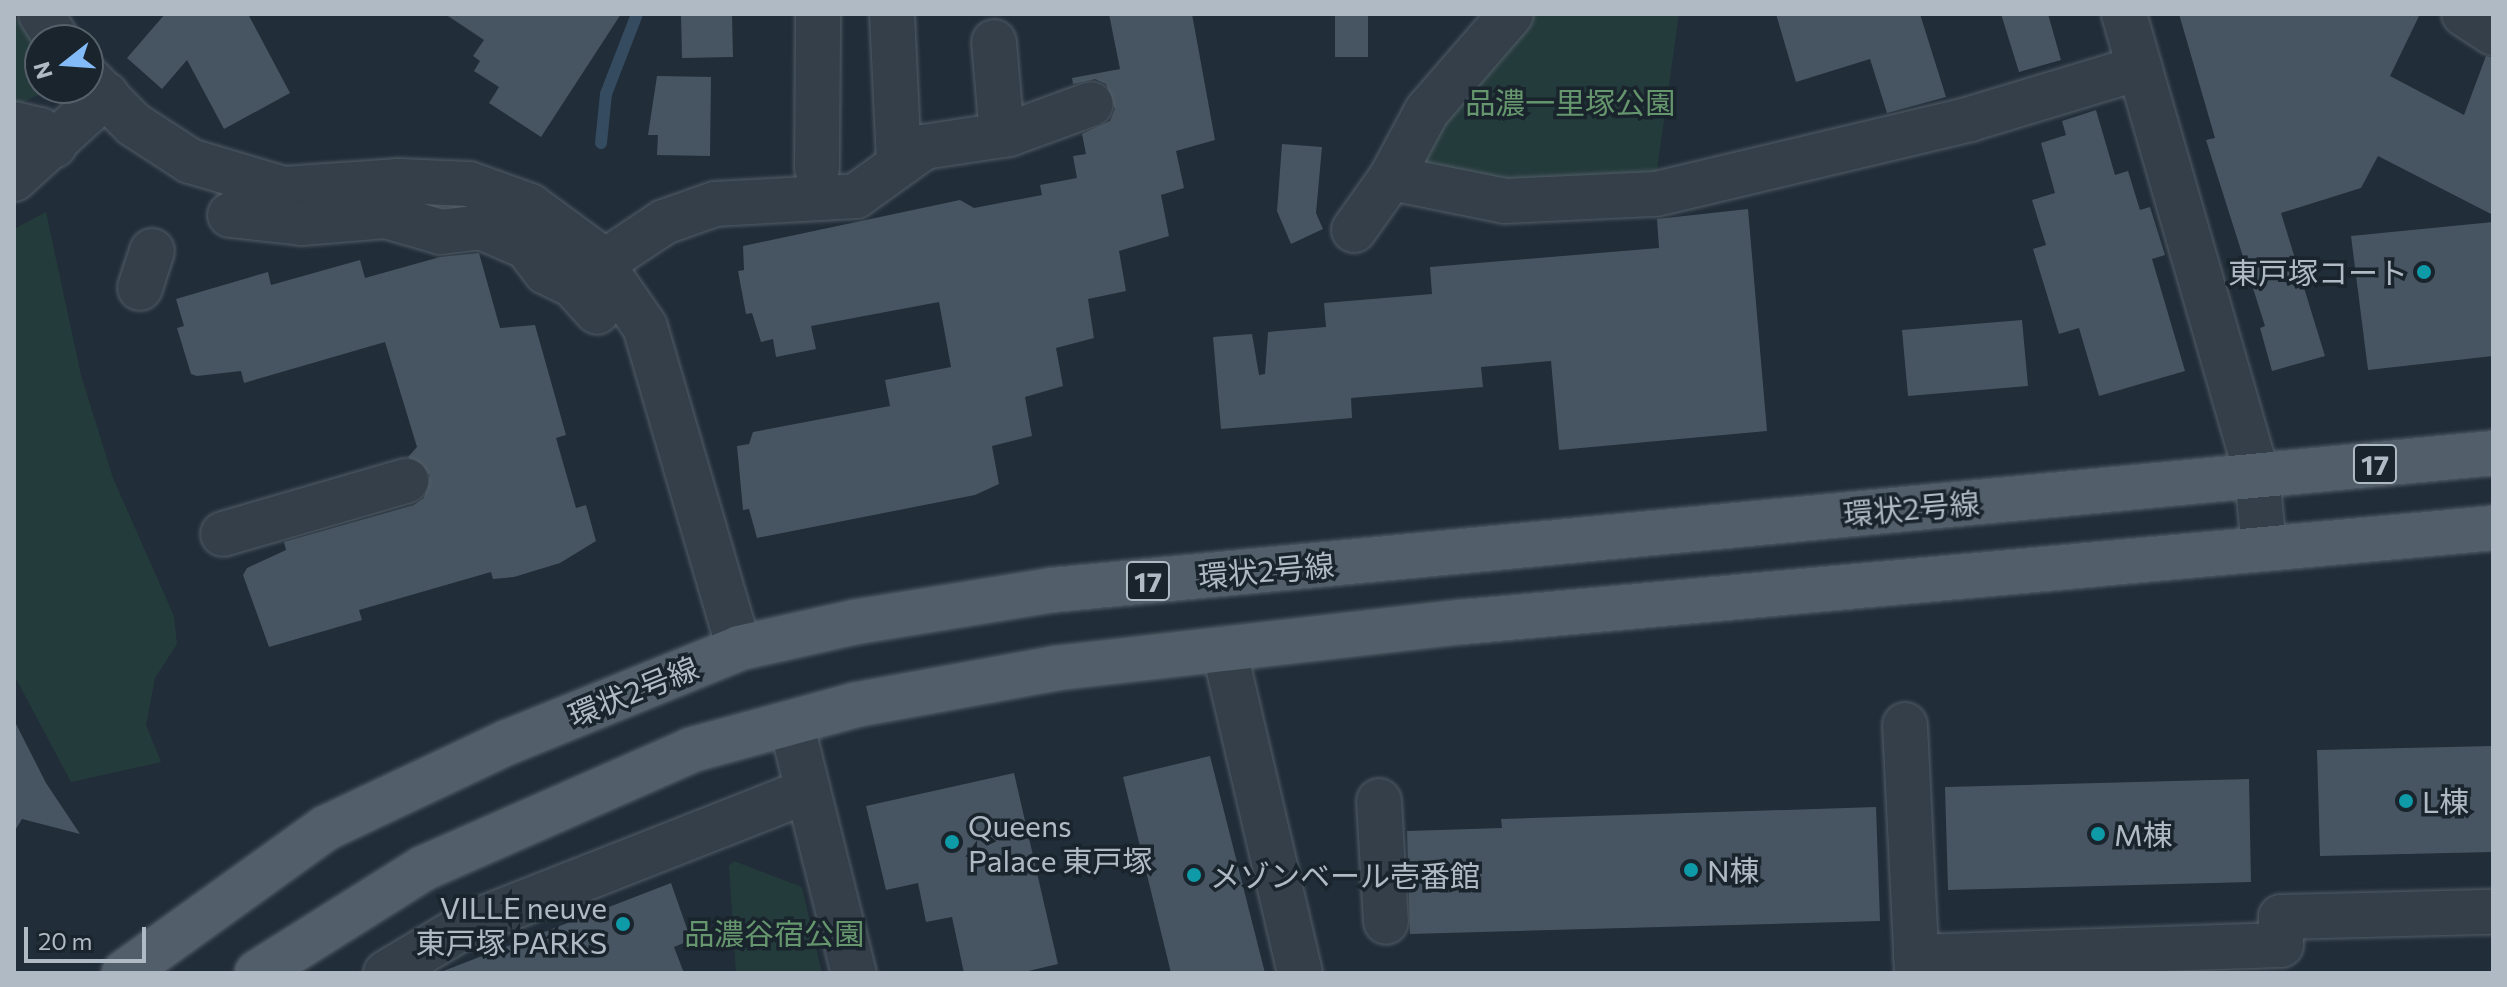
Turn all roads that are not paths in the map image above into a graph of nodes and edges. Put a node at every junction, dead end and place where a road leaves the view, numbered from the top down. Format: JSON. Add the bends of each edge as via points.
{"nodes":[{"id":1,"x":818,"y":14,"type":"edge"},
{"id":2,"x":892,"y":14,"type":"edge"},
{"id":3,"x":1511,"y":14,"type":"edge"},
{"id":4,"x":2124,"y":14,"type":"edge"},
{"id":5,"x":2464,"y":14,"type":"edge"},
{"id":6,"x":2493,"y":33,"type":"edge"},
{"id":7,"x":994,"y":42,"type":"dead end"},
{"id":8,"x":2139,"y":68,"type":"junction"},
{"id":9,"x":104,"y":93,"type":"edge"},
{"id":10,"x":84,"y":104,"type":"edge"},
{"id":11,"x":1091,"y":104,"type":"dead end"},
{"id":12,"x":14,"y":124,"type":"edge"},
{"id":13,"x":1002,"y":135,"type":"junction"},
{"id":14,"x":54,"y":145,"type":"junction"},
{"id":15,"x":899,"y":164,"type":"junction"},
{"id":16,"x":817,"y":168,"type":"dead end"},
{"id":17,"x":1391,"y":178,"type":"junction"},
{"id":18,"x":14,"y":179,"type":"edge"},
{"id":19,"x":230,"y":215,"type":"dead end"},
{"id":20,"x":1354,"y":230,"type":"dead end"},
{"id":21,"x":601,"y":264,"type":"junction"},
{"id":22,"x":597,"y":312,"type":"dead end"},
{"id":23,"x":2493,"y":453,"type":"edge"},
{"id":24,"x":2257,"y":475,"type":"junction"},
{"id":25,"x":406,"y":481,"type":"dead end"},
{"id":26,"x":2493,"y":528,"type":"edge"},
{"id":27,"x":223,"y":534,"type":"dead end"},
{"id":28,"x":2264,"y":548,"type":"junction"},
{"id":29,"x":739,"y":648,"type":"junction"},
{"id":30,"x":1224,"y":649,"type":"junction"},
{"id":31,"x":791,"y":723,"type":"junction"},
{"id":32,"x":1905,"y":725,"type":"dead end"},
{"id":33,"x":792,"y":797,"type":"dead end"},
{"id":34,"x":1379,"y":801,"type":"dead end"},
{"id":35,"x":2493,"y":912,"type":"edge"},
{"id":36,"x":1386,"y":922,"type":"dead end"},
{"id":37,"x":2199,"y":960,"type":"edge"},
{"id":38,"x":1917,"y":965,"type":"edge"},
{"id":39,"x":124,"y":973,"type":"edge"},
{"id":40,"x":257,"y":973,"type":"edge"},
{"id":41,"x":386,"y":973,"type":"edge"},
{"id":42,"x":854,"y":973,"type":"edge"},
{"id":43,"x":1300,"y":973,"type":"edge"}],
"edges":[{"from":1,"to":16,"type":"street"},
{"from":2,"to":15,"type":"street"},
{"from":3,"to":17,"type":"street","via":[[1427,111]]},
{"from":4,"to":8,"type":"street"},
{"from":5,"to":6,"type":"street"},
{"from":7,"to":13,"type":"street"},
{"from":8,"to":17,"type":"street","via":[[1970,119],[1656,194],[1505,201]]},
{"from":8,"to":24,"type":"street"},
{"from":9,"to":21,"type":"street","via":[[133,124],[190,161],[284,189],[399,181],[469,184],[530,206]]},
{"from":10,"to":14,"type":"street"},
{"from":11,"to":13,"type":"street"},
{"from":12,"to":14,"type":"street","via":[[40,130]]},
{"from":13,"to":15,"type":"street","via":[[924,147]]},
{"from":14,"to":18,"type":"street"},
{"from":15,"to":21,"type":"street","via":[[856,196],[715,204],[664,222]]},
{"from":17,"to":20,"type":"street"},
{"from":19,"to":22,"type":"street","via":[[302,223],[386,216],[441,232],[481,227],[527,247],[546,272],[573,285]]},
{"from":21,"to":29,"type":"street","via":[[645,327]]},
{"from":23,"to":24,"type":"main road","name":"環状2号線","number":"17"},
{"from":24,"to":28,"type":"street"},
{"from":24,"to":29,"type":"main road","name":"環状2号線","number":"17","via":[[1053,590]]},
{"from":25,"to":27,"type":"street"},
{"from":26,"to":28,"type":"main road"},
{"from":28,"to":30,"type":"main road"},
{"from":29,"to":39,"type":"main road","name":"環状2号線","number":"17","via":[[508,742],[326,828]]},
{"from":30,"to":31,"type":"main road","via":[[1057,668]]},
{"from":30,"to":43,"type":"street"},
{"from":31,"to":40,"type":"main road","via":[[691,750],[424,868]]},
{"from":31,"to":42,"type":"street"},
{"from":32,"to":38,"type":"street"},
{"from":33,"to":41,"type":"street","via":[[467,925]]},
{"from":34,"to":36,"type":"street"},
{"from":35,"to":37,"type":"street","via":[[2281,917],[2281,945]]},
{"from":37,"to":38,"type":"street"}]}
